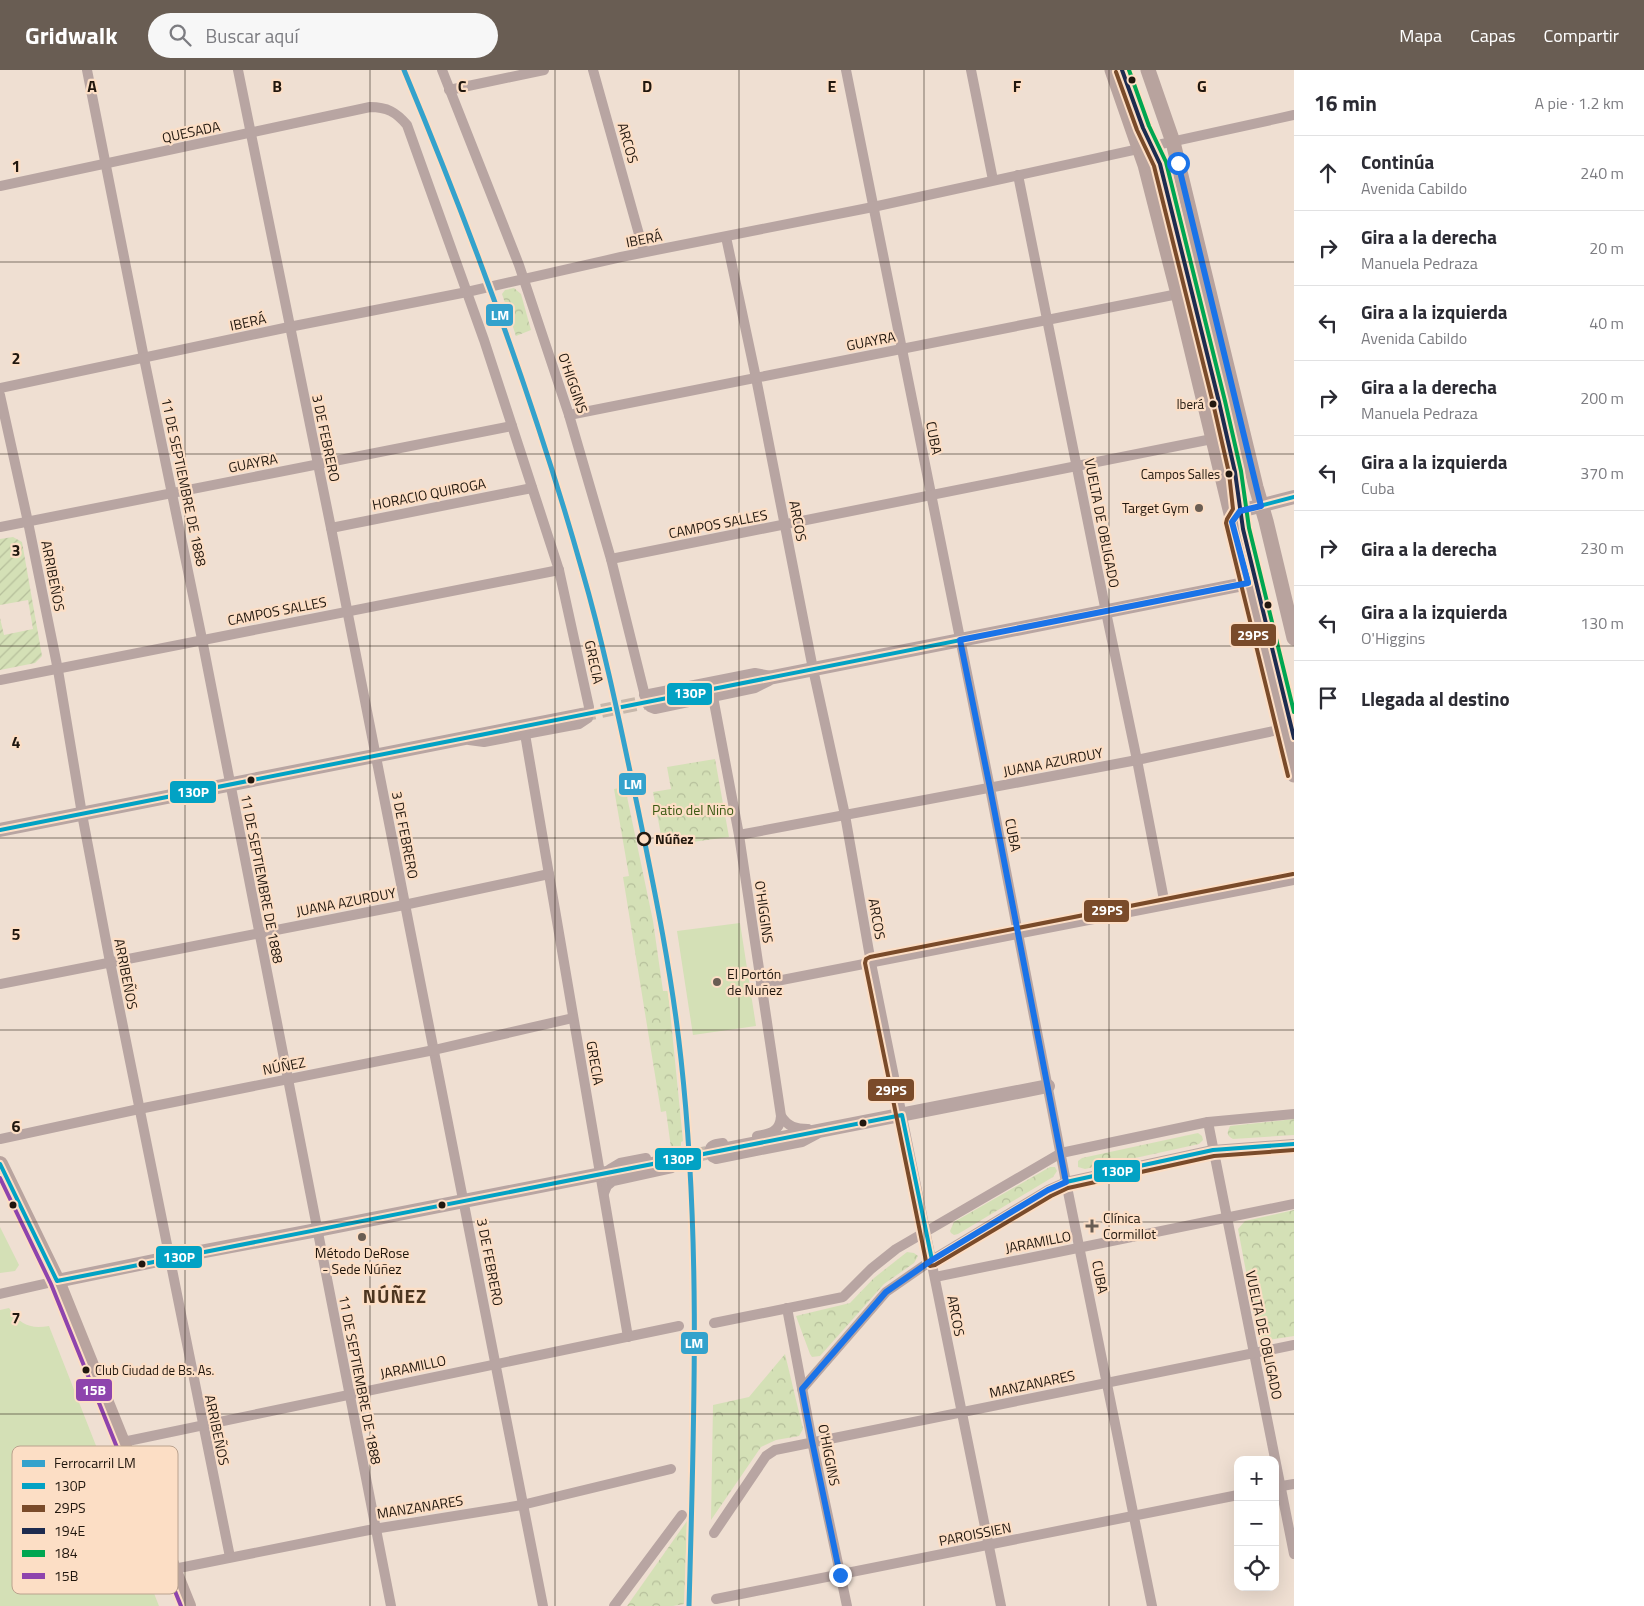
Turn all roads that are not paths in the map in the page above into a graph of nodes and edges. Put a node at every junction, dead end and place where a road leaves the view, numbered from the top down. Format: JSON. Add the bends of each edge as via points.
{"nodes":[{"id":1,"x":88,"y":70,"type":"edge"},
{"id":2,"x":238,"y":70,"type":"edge"},
{"id":3,"x":442,"y":70,"type":"edge"},
{"id":4,"x":544,"y":70,"type":"edge"},
{"id":5,"x":593,"y":70,"type":"edge"},
{"id":6,"x":846,"y":70,"type":"edge"},
{"id":7,"x":971,"y":70,"type":"edge"},
{"id":8,"x":1112,"y":70,"type":"edge"},
{"id":9,"x":1148,"y":70,"type":"edge"},
{"id":10,"x":450,"y":90,"type":"junction"},
{"id":11,"x":387,"y":109,"type":"joint"},
{"id":12,"x":1294,"y":115,"type":"edge"},
{"id":13,"x":252,"y":133,"type":"junction"},
{"id":14,"x":1173,"y":142,"type":"junction"},
{"id":15,"x":1140,"y":150,"type":"junction"},
{"id":16,"x":106,"y":164,"type":"junction"},
{"id":17,"x":1018,"y":175,"type":"junction"},
{"id":18,"x":993,"y":180,"type":"junction"},
{"id":19,"x":0,"y":186,"type":"edge"},
{"id":20,"x":873,"y":206,"type":"junction"},
{"id":21,"x":726,"y":237,"type":"junction"},
{"id":22,"x":644,"y":252,"type":"junction"},
{"id":23,"x":523,"y":279,"type":"junction"},
{"id":24,"x":467,"y":292,"type":"junction"},
{"id":25,"x":1178,"y":294,"type":"junction"},
{"id":26,"x":1047,"y":320,"type":"junction"},
{"id":27,"x":289,"y":327,"type":"junction"},
{"id":28,"x":902,"y":348,"type":"junction"},
{"id":29,"x":144,"y":358,"type":"junction"},
{"id":30,"x":756,"y":378,"type":"junction"},
{"id":31,"x":0,"y":388,"type":"edge"},
{"id":32,"x":0,"y":396,"type":"edge"},
{"id":33,"x":569,"y":416,"type":"junction"},
{"id":34,"x":512,"y":426,"type":"junction"},
{"id":35,"x":1212,"y":439,"type":"junction"},
{"id":36,"x":318,"y":464,"type":"junction"},
{"id":37,"x":1077,"y":465,"type":"junction"},
{"id":38,"x":532,"y":488,"type":"junction"},
{"id":39,"x":172,"y":492,"type":"junction"},
{"id":40,"x":932,"y":496,"type":"junction"},
{"id":41,"x":1294,"y":497,"type":"edge"},
{"id":42,"x":1261,"y":506,"type":"junction"},
{"id":43,"x":28,"y":522,"type":"junction"},
{"id":44,"x":1232,"y":522,"type":"junction"},
{"id":45,"x":785,"y":524,"type":"junction"},
{"id":46,"x":0,"y":527,"type":"edge"},
{"id":47,"x":331,"y":528,"type":"junction"},
{"id":48,"x":611,"y":559,"type":"junction"},
{"id":49,"x":559,"y":570,"type":"junction"},
{"id":50,"x":1248,"y":583,"type":"junction"},
{"id":51,"x":347,"y":611,"type":"junction"},
{"id":52,"x":1106,"y":612,"type":"junction"},
{"id":53,"x":1294,"y":638,"type":"edge"},
{"id":54,"x":202,"y":639,"type":"junction"},
{"id":55,"x":960,"y":640,"type":"junction"},
{"id":56,"x":813,"y":669,"type":"junction"},
{"id":57,"x":58,"y":670,"type":"junction"},
{"id":58,"x":777,"y":677,"type":"junction"},
{"id":59,"x":0,"y":680,"type":"edge"},
{"id":60,"x":713,"y":697,"type":"junction"},
{"id":61,"x":652,"y":701,"type":"junction"},
{"id":62,"x":586,"y":713,"type":"junction"},
{"id":63,"x":1283,"y":729,"type":"junction"},
{"id":64,"x":525,"y":734,"type":"junction"},
{"id":65,"x":458,"y":740,"type":"junction"},
{"id":66,"x":376,"y":756,"type":"junction"},
{"id":67,"x":1137,"y":760,"type":"junction"},
{"id":68,"x":1294,"y":775,"type":"edge"},
{"id":69,"x":230,"y":785,"type":"junction"},
{"id":70,"x":990,"y":788,"type":"junction"},
{"id":71,"x":82,"y":814,"type":"junction"},
{"id":72,"x":845,"y":815,"type":"junction"},
{"id":73,"x":0,"y":830,"type":"edge"},
{"id":74,"x":739,"y":835,"type":"junction"},
{"id":75,"x":549,"y":874,"type":"junction"},
{"id":76,"x":1294,"y":880,"type":"edge"},
{"id":77,"x":404,"y":905,"type":"junction"},
{"id":78,"x":1165,"y":905,"type":"junction"},
{"id":79,"x":258,"y":932,"type":"junction"},
{"id":80,"x":1018,"y":933,"type":"junction"},
{"id":81,"x":110,"y":962,"type":"junction"},
{"id":82,"x":871,"y":963,"type":"junction"},
{"id":83,"x":0,"y":984,"type":"edge"},
{"id":84,"x":761,"y":984,"type":"junction"},
{"id":85,"x":573,"y":1018,"type":"junction"},
{"id":86,"x":434,"y":1050,"type":"junction"},
{"id":87,"x":288,"y":1080,"type":"junction"},
{"id":88,"x":1048,"y":1086,"type":"junction"},
{"id":89,"x":139,"y":1109,"type":"junction"},
{"id":90,"x":1294,"y":1114,"type":"edge"},
{"id":91,"x":902,"y":1115,"type":"junction"},
{"id":92,"x":782,"y":1116,"type":"junction"},
{"id":93,"x":1208,"y":1122,"type":"junction"},
{"id":94,"x":823,"y":1130,"type":"junction"},
{"id":95,"x":0,"y":1139,"type":"edge"},
{"id":96,"x":1294,"y":1144,"type":"edge"},
{"id":97,"x":1213,"y":1150,"type":"junction"},
{"id":98,"x":716,"y":1152,"type":"tunnel mouth"},
{"id":99,"x":1061,"y":1154,"type":"junction"},
{"id":100,"x":672,"y":1160,"type":"tunnel mouth"},
{"id":101,"x":0,"y":1164,"type":"edge"},
{"id":102,"x":600,"y":1174,"type":"junction"},
{"id":103,"x":1066,"y":1182,"type":"junction"},
{"id":104,"x":604,"y":1193,"type":"junction"},
{"id":105,"x":464,"y":1201,"type":"junction"},
{"id":106,"x":1294,"y":1204,"type":"edge"},
{"id":107,"x":1226,"y":1218,"type":"junction"},
{"id":108,"x":317,"y":1230,"type":"junction"},
{"id":109,"x":926,"y":1231,"type":"junction"},
{"id":110,"x":1080,"y":1248,"type":"junction"},
{"id":111,"x":168,"y":1258,"type":"junction"},
{"id":112,"x":932,"y":1260,"type":"junction"},
{"id":113,"x":935,"y":1277,"type":"junction"},
{"id":114,"x":57,"y":1281,"type":"junction"},
{"id":115,"x":0,"y":1294,"type":"edge"},
{"id":116,"x":787,"y":1308,"type":"junction"},
{"id":117,"x":714,"y":1323,"type":"dead end"},
{"id":118,"x":680,"y":1326,"type":"dead end"},
{"id":119,"x":628,"y":1336,"type":"junction"},
{"id":120,"x":1294,"y":1345,"type":"edge"},
{"id":121,"x":1254,"y":1354,"type":"junction"},
{"id":122,"x":496,"y":1364,"type":"junction"},
{"id":123,"x":1107,"y":1382,"type":"junction"},
{"id":124,"x":802,"y":1389,"type":"junction"},
{"id":125,"x":349,"y":1395,"type":"junction"},
{"id":126,"x":961,"y":1412,"type":"junction"},
{"id":127,"x":202,"y":1425,"type":"junction"},
{"id":128,"x":812,"y":1441,"type":"junction"},
{"id":129,"x":123,"y":1442,"type":"junction"},
{"id":130,"x":125,"y":1446,"type":"edge"},
{"id":131,"x":1272,"y":1456,"type":"edge"},
{"id":132,"x":671,"y":1469,"type":"dead end"},
{"id":133,"x":1294,"y":1484,"type":"edge"},
{"id":134,"x":1279,"y":1487,"type":"edge"},
{"id":135,"x":1279,"y":1491,"type":"edge"},
{"id":136,"x":1234,"y":1496,"type":"edge"},
{"id":137,"x":522,"y":1504,"type":"junction"},
{"id":138,"x":682,"y":1515,"type":"dead end"},
{"id":139,"x":1134,"y":1516,"type":"junction"},
{"id":140,"x":374,"y":1528,"type":"junction"},
{"id":141,"x":714,"y":1533,"type":"dead end"},
{"id":142,"x":989,"y":1546,"type":"junction"},
{"id":143,"x":1294,"y":1554,"type":"edge"},
{"id":144,"x":230,"y":1557,"type":"junction"},
{"id":145,"x":178,"y":1568,"type":"edge"},
{"id":146,"x":840,"y":1575,"type":"junction"},
{"id":147,"x":178,"y":1580,"type":"edge"},
{"id":148,"x":716,"y":1599,"type":"dead end"},
{"id":149,"x":188,"y":1606,"type":"edge"},
{"id":150,"x":391,"y":1606,"type":"edge"},
{"id":151,"x":543,"y":1606,"type":"edge"},
{"id":152,"x":614,"y":1606,"type":"edge"},
{"id":153,"x":847,"y":1606,"type":"edge"},
{"id":154,"x":1001,"y":1606,"type":"edge"},
{"id":155,"x":1152,"y":1606,"type":"edge"}],
"edges":[{"from":1,"to":16,"type":"street","name":"11 DE SEPTIEMBRE DE 1888"},
{"from":2,"to":13,"type":"street","name":"3 DE FEBRERO"},
{"from":3,"to":10,"type":"street","name":"O'HIGGINS"},
{"from":4,"to":10,"type":"street"},
{"from":5,"to":22,"type":"street","name":"ARCOS"},
{"from":6,"to":20,"type":"street","name":"CUBA"},
{"from":7,"to":18,"type":"street"},
{"from":8,"to":15,"type":"main road"},
{"from":9,"to":14,"type":"main road"},
{"from":10,"to":23,"type":"street","name":"O'HIGGINS"},
{"from":11,"to":13,"type":"street","name":"QUESADA","via":[[370,107]]},
{"from":11,"to":24,"type":"street","name":"GRECIA","via":[[398,114],[407,125]]},
{"from":12,"to":14,"type":"street","name":"IBERÁ"},
{"from":13,"to":16,"type":"street","name":"QUESADA"},
{"from":13,"to":27,"type":"street","name":"3 DE FEBRERO"},
{"from":14,"to":15,"type":"street","name":"IBERÁ"},
{"from":14,"to":42,"type":"main road"},
{"from":15,"to":17,"type":"street","name":"IBERÁ"},
{"from":15,"to":25,"type":"main road"},
{"from":16,"to":19,"type":"street","name":"QUESADA"},
{"from":16,"to":29,"type":"street","name":"11 DE SEPTIEMBRE DE 1888"},
{"from":17,"to":18,"type":"street","name":"IBERÁ"},
{"from":17,"to":26,"type":"street","name":"VUELTA DE OBLIGADO"},
{"from":18,"to":20,"type":"street","name":"IBERÁ"},
{"from":20,"to":21,"type":"street","name":"IBERÁ"},
{"from":20,"to":28,"type":"street","name":"CUBA"},
{"from":21,"to":22,"type":"street","name":"IBERÁ"},
{"from":21,"to":30,"type":"street","name":"ARCOS"},
{"from":22,"to":23,"type":"street","name":"IBERÁ"},
{"from":23,"to":24,"type":"street","name":"IBERÁ"},
{"from":23,"to":33,"type":"street","name":"O'HIGGINS"},
{"from":24,"to":27,"type":"street","name":"IBERÁ"},
{"from":24,"to":34,"type":"street","name":"GRECIA"},
{"from":25,"to":26,"type":"street","name":"GUAYRA"},
{"from":25,"to":35,"type":"main road"},
{"from":26,"to":28,"type":"street","name":"GUAYRA"},
{"from":26,"to":37,"type":"street","name":"VUELTA DE OBLIGADO"},
{"from":27,"to":29,"type":"street","name":"IBERÁ"},
{"from":27,"to":36,"type":"street","name":"3 DE FEBRERO"},
{"from":28,"to":30,"type":"street","name":"GUAYRA"},
{"from":28,"to":40,"type":"street","name":"CUBA"},
{"from":29,"to":31,"type":"street","name":"IBERÁ"},
{"from":29,"to":39,"type":"street","name":"11 DE SEPTIEMBRE DE 1888"},
{"from":30,"to":33,"type":"street","name":"GUAYRA"},
{"from":30,"to":45,"type":"street","name":"ARCOS"},
{"from":32,"to":43,"type":"street","name":"ARRIBEÑOS"},
{"from":33,"to":48,"type":"street","name":"O'HIGGINS"},
{"from":34,"to":36,"type":"street","name":"GUAYRA"},
{"from":34,"to":38,"type":"street","name":"GRECIA"},
{"from":35,"to":37,"type":"street","name":"CAMPOS SALLES"},
{"from":35,"to":44,"type":"main road"},
{"from":36,"to":39,"type":"street","name":"GUAYRA"},
{"from":36,"to":47,"type":"street","name":"3 DE FEBRERO"},
{"from":37,"to":40,"type":"street","name":"CAMPOS SALLES"},
{"from":37,"to":52,"type":"street","name":"VUELTA DE OBLIGADO"},
{"from":38,"to":47,"type":"street","name":"HORACIO QUIROGA"},
{"from":38,"to":49,"type":"street","name":"GRECIA"},
{"from":39,"to":43,"type":"street","name":"GUAYRA"},
{"from":39,"to":54,"type":"street","name":"11 DE SEPTIEMBRE DE 1888"},
{"from":40,"to":45,"type":"street","name":"CAMPOS SALLES"},
{"from":40,"to":55,"type":"street","name":"CUBA"},
{"from":41,"to":42,"type":"street"},
{"from":42,"to":44,"type":"street","via":[[1240,511]]},
{"from":42,"to":53,"type":"main road"},
{"from":43,"to":46,"type":"street","name":"GUAYRA"},
{"from":43,"to":57,"type":"street","name":"ARRIBEÑOS"},
{"from":44,"to":50,"type":"main road"},
{"from":45,"to":48,"type":"street","name":"CAMPOS SALLES"},
{"from":45,"to":56,"type":"street","name":"ARCOS"},
{"from":47,"to":51,"type":"street","name":"3 DE FEBRERO"},
{"from":48,"to":61,"type":"street","name":"O'HIGGINS"},
{"from":49,"to":51,"type":"street","name":"CAMPOS SALLES"},
{"from":49,"to":62,"type":"street","name":"GRECIA"},
{"from":50,"to":52,"type":"street"},
{"from":50,"to":63,"type":"main road"},
{"from":51,"to":54,"type":"street","name":"CAMPOS SALLES"},
{"from":51,"to":66,"type":"street","name":"3 DE FEBRERO"},
{"from":52,"to":55,"type":"street"},
{"from":52,"to":67,"type":"street","name":"VUELTA DE OBLIGADO"},
{"from":54,"to":57,"type":"street","name":"CAMPOS SALLES"},
{"from":54,"to":69,"type":"street","name":"11 DE SEPTIEMBRE DE 1888"},
{"from":55,"to":56,"type":"street"},
{"from":55,"to":70,"type":"street","name":"CUBA"},
{"from":56,"to":58,"type":"street"},
{"from":56,"to":72,"type":"street","name":"ARCOS"},
{"from":57,"to":59,"type":"street","name":"CAMPOS SALLES"},
{"from":57,"to":71,"type":"street","name":"ARRIBEÑOS"},
{"from":58,"to":60,"type":"street","via":[[756,688]]},
{"from":58,"to":61,"type":"street"},
{"from":60,"to":61,"type":"street"},
{"from":60,"to":74,"type":"street","name":"O'HIGGINS"},
{"from":62,"to":64,"type":"street","via":[[579,724]]},
{"from":62,"to":65,"type":"street"},
{"from":63,"to":67,"type":"street","name":"JUANA AZURDUY"},
{"from":63,"to":68,"type":"main road"},
{"from":64,"to":65,"type":"street","via":[[484,742]]},
{"from":64,"to":75,"type":"street","name":"GRECIA"},
{"from":65,"to":66,"type":"street"},
{"from":66,"to":69,"type":"street"},
{"from":66,"to":77,"type":"street","name":"3 DE FEBRERO"},
{"from":67,"to":70,"type":"street","name":"JUANA AZURDUY"},
{"from":67,"to":78,"type":"street","name":"VUELTA DE OBLIGADO"},
{"from":69,"to":71,"type":"street"},
{"from":69,"to":79,"type":"street","name":"11 DE SEPTIEMBRE DE 1888"},
{"from":70,"to":72,"type":"street","name":"JUANA AZURDUY"},
{"from":70,"to":80,"type":"street","name":"CUBA"},
{"from":71,"to":73,"type":"street"},
{"from":71,"to":81,"type":"street","name":"ARRIBEÑOS"},
{"from":72,"to":74,"type":"street","name":"JUANA AZURDUY"},
{"from":72,"to":82,"type":"street","name":"ARCOS"},
{"from":74,"to":84,"type":"street","name":"O'HIGGINS"},
{"from":75,"to":77,"type":"street","name":"JUANA AZURDUY"},
{"from":75,"to":85,"type":"street","name":"GRECIA"},
{"from":76,"to":78,"type":"street"},
{"from":77,"to":79,"type":"street","name":"JUANA AZURDUY"},
{"from":77,"to":86,"type":"street","name":"3 DE FEBRERO"},
{"from":78,"to":80,"type":"street"},
{"from":79,"to":81,"type":"street","name":"JUANA AZURDUY"},
{"from":79,"to":87,"type":"street","name":"11 DE SEPTIEMBRE DE 1888"},
{"from":80,"to":82,"type":"street"},
{"from":80,"to":88,"type":"street","name":"CUBA"},
{"from":81,"to":83,"type":"street","name":"JUANA AZURDUY"},
{"from":81,"to":89,"type":"street","name":"ARRIBEÑOS"},
{"from":82,"to":84,"type":"street"},
{"from":82,"to":91,"type":"street","name":"ARCOS"},
{"from":84,"to":92,"type":"street","name":"O'HIGGINS"},
{"from":85,"to":86,"type":"street","name":"NÚÑEZ"},
{"from":85,"to":102,"type":"street","name":"GRECIA"},
{"from":86,"to":87,"type":"street","name":"NÚÑEZ"},
{"from":86,"to":105,"type":"street","name":"3 DE FEBRERO"},
{"from":87,"to":89,"type":"street","name":"NÚÑEZ"},
{"from":87,"to":108,"type":"street","name":"11 DE SEPTIEMBRE DE 1888"},
{"from":88,"to":91,"type":"street"},
{"from":88,"to":99,"type":"street","name":"CUBA"},
{"from":89,"to":95,"type":"street","name":"NÚÑEZ"},
{"from":89,"to":111,"type":"street","name":"ARRIBEÑOS"},
{"from":90,"to":93,"type":"street"},
{"from":91,"to":94,"type":"street"},
{"from":91,"to":109,"type":"street","name":"ARCOS"},
{"from":92,"to":94,"type":"street","via":[[795,1128]]},
{"from":92,"to":94,"type":"street","via":[[772,1133],[713,1145],[710,1154],[716,1159],[802,1142]]},
{"from":93,"to":97,"type":"street","name":"VUELTA DE OBLIGADO"},
{"from":93,"to":99,"type":"street"},
{"from":94,"to":98,"type":"street"},
{"from":96,"to":97,"type":"street"},
{"from":97,"to":103,"type":"street"},
{"from":97,"to":107,"type":"street","name":"VUELTA DE OBLIGADO"},
{"from":99,"to":103,"type":"street","name":"CUBA"},
{"from":99,"to":109,"type":"street"},
{"from":100,"to":102,"type":"street"},
{"from":101,"to":114,"type":"main road"},
{"from":102,"to":104,"type":"street","name":"GRECIA"},
{"from":102,"to":104,"type":"street","via":[[620,1163],[666,1154],[676,1160],[670,1170],[611,1182]]},
{"from":102,"to":105,"type":"street"},
{"from":103,"to":110,"type":"street","name":"CUBA"},
{"from":103,"to":112,"type":"street"},
{"from":104,"to":119,"type":"street","name":"GRECIA"},
{"from":105,"to":108,"type":"street"},
{"from":105,"to":122,"type":"street","name":"3 DE FEBRERO"},
{"from":106,"to":107,"type":"street","name":"JARAMILLO"},
{"from":107,"to":110,"type":"street","name":"JARAMILLO"},
{"from":107,"to":121,"type":"street","name":"VUELTA DE OBLIGADO"},
{"from":108,"to":111,"type":"street"},
{"from":108,"to":125,"type":"street","name":"11 DE SEPTIEMBRE DE 1888"},
{"from":109,"to":112,"type":"street","name":"ARCOS"},
{"from":109,"to":116,"type":"street","via":[[896,1249],[843,1296]]},
{"from":110,"to":113,"type":"street","name":"JARAMILLO"},
{"from":110,"to":123,"type":"street","name":"CUBA"},
{"from":111,"to":114,"type":"street"},
{"from":111,"to":127,"type":"street","name":"ARRIBEÑOS"},
{"from":112,"to":113,"type":"street","name":"ARCOS"},
{"from":112,"to":124,"type":"street","via":[[886,1292]]},
{"from":113,"to":126,"type":"street","name":"ARCOS"},
{"from":114,"to":115,"type":"street"},
{"from":114,"to":129,"type":"main road"},
{"from":116,"to":117,"type":"street"},
{"from":116,"to":124,"type":"street","name":"O'HIGGINS"},
{"from":118,"to":119,"type":"street","name":"JARAMILLO"},
{"from":119,"to":122,"type":"street","name":"JARAMILLO"},
{"from":120,"to":121,"type":"street","name":"MANZANARES"},
{"from":121,"to":123,"type":"street","name":"MANZANARES"},
{"from":121,"to":131,"type":"street","name":"VUELTA DE OBLIGADO"},
{"from":122,"to":125,"type":"street","name":"JARAMILLO"},
{"from":122,"to":137,"type":"street","name":"3 DE FEBRERO"},
{"from":123,"to":126,"type":"street","name":"MANZANARES"},
{"from":123,"to":139,"type":"street","name":"CUBA"},
{"from":124,"to":128,"type":"street","name":"O'HIGGINS"},
{"from":125,"to":127,"type":"street","name":"JARAMILLO"},
{"from":125,"to":140,"type":"street","name":"11 DE SEPTIEMBRE DE 1888"},
{"from":126,"to":128,"type":"street","name":"MANZANARES"},
{"from":126,"to":142,"type":"street","name":"ARCOS"},
{"from":127,"to":129,"type":"street","name":"JARAMILLO"},
{"from":127,"to":144,"type":"street","name":"ARRIBEÑOS"},
{"from":128,"to":141,"type":"street","name":"MANZANARES","via":[[775,1450],[766,1456]]},
{"from":128,"to":146,"type":"street","name":"O'HIGGINS"},
{"from":129,"to":130,"type":"main road"},
{"from":132,"to":137,"type":"street","name":"MANZANARES"},
{"from":133,"to":134,"type":"street"},
{"from":135,"to":143,"type":"street","name":"VUELTA DE OBLIGADO"},
{"from":136,"to":139,"type":"street","name":"PAROISSIEN"},
{"from":137,"to":140,"type":"street","name":"MANZANARES"},
{"from":137,"to":151,"type":"street","name":"3 DE FEBRERO"},
{"from":138,"to":152,"type":"street"},
{"from":139,"to":142,"type":"street","name":"PAROISSIEN"},
{"from":139,"to":155,"type":"street","name":"CUBA"},
{"from":140,"to":144,"type":"street","name":"MANZANARES"},
{"from":140,"to":150,"type":"street","name":"11 DE SEPTIEMBRE DE 1888"},
{"from":142,"to":146,"type":"street","name":"PAROISSIEN"},
{"from":142,"to":154,"type":"street","name":"ARCOS"},
{"from":144,"to":145,"type":"street","name":"MANZANARES"},
{"from":146,"to":148,"type":"street","name":"PAROISSIEN"},
{"from":146,"to":153,"type":"street","name":"O'HIGGINS"},
{"from":147,"to":149,"type":"main road"}]}
